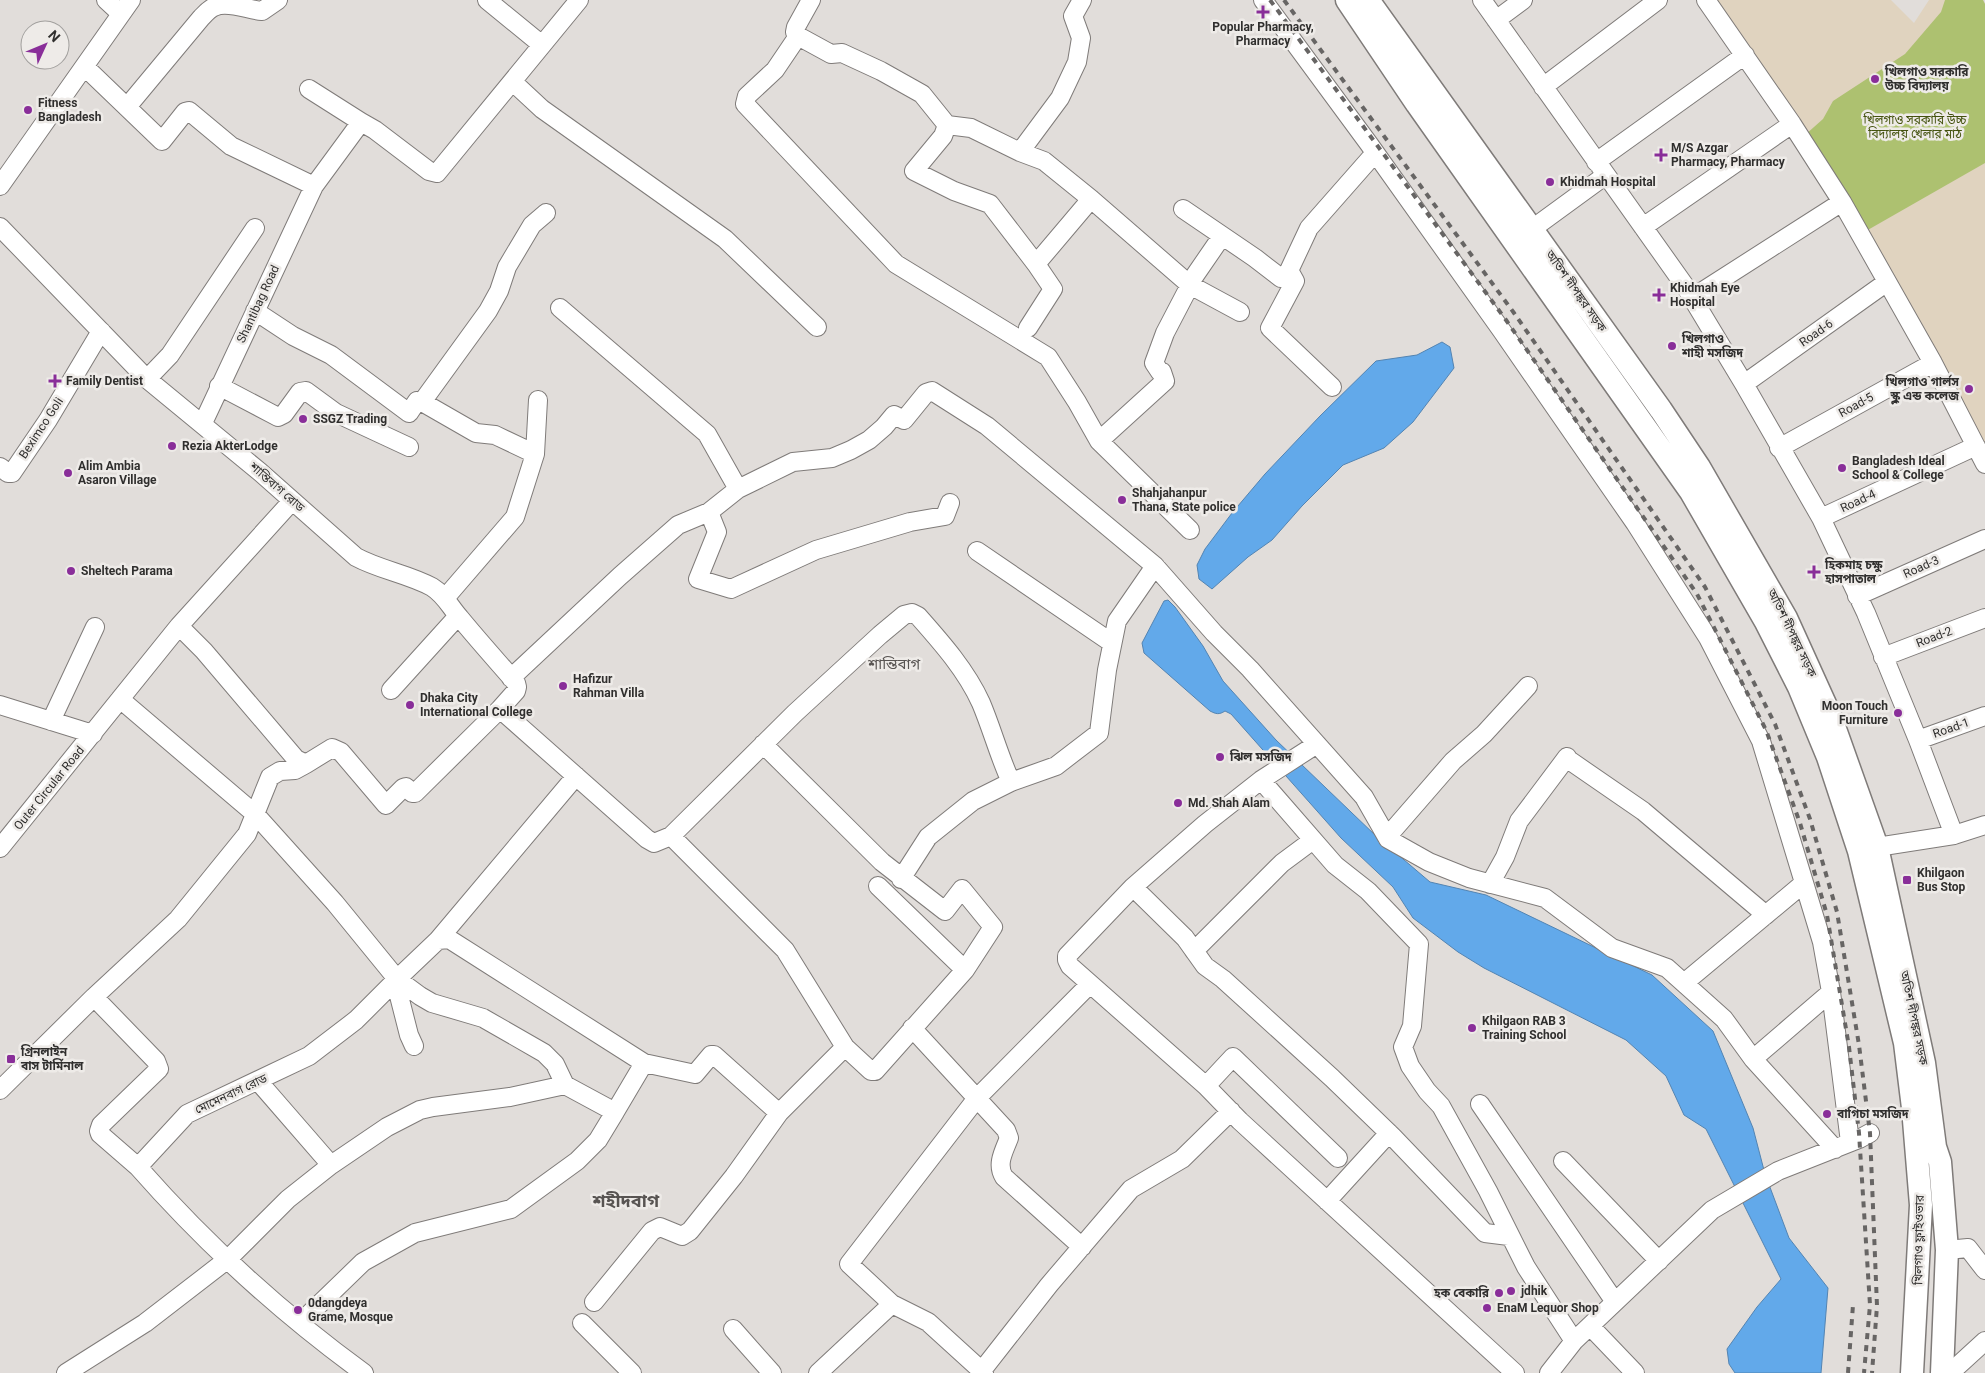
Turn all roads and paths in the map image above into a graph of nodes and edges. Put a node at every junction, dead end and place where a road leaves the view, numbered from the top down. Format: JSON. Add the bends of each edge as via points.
{"nodes":[{"id":1,"x":106,"y":0,"type":"edge"},
{"id":2,"x":278,"y":0,"type":"edge"},
{"id":3,"x":488,"y":0,"type":"edge"},
{"id":4,"x":578,"y":0,"type":"edge"},
{"id":5,"x":811,"y":0,"type":"edge"},
{"id":6,"x":1082,"y":0,"type":"edge"},
{"id":7,"x":1263,"y":0,"type":"edge"},
{"id":8,"x":1482,"y":0,"type":"edge"},
{"id":9,"x":1523,"y":0,"type":"edge"},
{"id":10,"x":1658,"y":0,"type":"edge"},
{"id":11,"x":1706,"y":0,"type":"edge"},
{"id":12,"x":1366,"y":5,"type":"edge"},
{"id":13,"x":126,"y":7,"type":"edge"},
{"id":14,"x":1496,"y":20,"type":"junction"},
{"id":15,"x":798,"y":36,"type":"junction"},
{"id":16,"x":542,"y":45,"type":"junction"},
{"id":17,"x":1745,"y":56,"type":"junction"},
{"id":18,"x":85,"y":67,"type":"junction"},
{"id":19,"x":513,"y":82,"type":"junction"},
{"id":20,"x":1543,"y":87,"type":"junction"},
{"id":21,"x":309,"y":89,"type":"dead end"},
{"id":22,"x":127,"y":107,"type":"junction"},
{"id":23,"x":361,"y":122,"type":"junction"},
{"id":24,"x":1792,"y":124,"type":"junction"},
{"id":25,"x":946,"y":125,"type":"junction"},
{"id":26,"x":1020,"y":152,"type":"junction"},
{"id":27,"x":1375,"y":153,"type":"junction"},
{"id":28,"x":1601,"y":169,"type":"junction"},
{"id":29,"x":0,"y":186,"type":"edge"},
{"id":30,"x":314,"y":186,"type":"junction"},
{"id":31,"x":1091,"y":199,"type":"junction"},
{"id":32,"x":1842,"y":202,"type":"junction"},
{"id":33,"x":1183,"y":209,"type":"dead end"},
{"id":34,"x":546,"y":213,"type":"dead end"},
{"id":35,"x":0,"y":227,"type":"edge"},
{"id":36,"x":1643,"y":227,"type":"junction"},
{"id":37,"x":255,"y":228,"type":"dead end"},
{"id":38,"x":1532,"y":229,"type":"junction"},
{"id":39,"x":1222,"y":236,"type":"junction"},
{"id":40,"x":1036,"y":264,"type":"junction"},
{"id":41,"x":1290,"y":272,"type":"junction"},
{"id":42,"x":1887,"y":282,"type":"junction"},
{"id":43,"x":1189,"y":285,"type":"junction"},
{"id":44,"x":1692,"y":298,"type":"junction"},
{"id":45,"x":560,"y":308,"type":"dead end"},
{"id":46,"x":255,"y":311,"type":"junction"},
{"id":47,"x":1240,"y":312,"type":"dead end"},
{"id":48,"x":817,"y":327,"type":"dead end"},
{"id":49,"x":1028,"y":328,"type":"dead end"},
{"id":50,"x":101,"y":332,"type":"junction"},
{"id":51,"x":1933,"y":363,"type":"junction"},
{"id":52,"x":148,"y":378,"type":"junction"},
{"id":53,"x":1744,"y":384,"type":"junction"},
{"id":54,"x":219,"y":386,"type":"junction"},
{"id":55,"x":1332,"y":387,"type":"dead end"},
{"id":56,"x":538,"y":400,"type":"dead end"},
{"id":57,"x":422,"y":402,"type":"junction"},
{"id":58,"x":203,"y":423,"type":"junction"},
{"id":59,"x":1099,"y":441,"type":"junction"},
{"id":60,"x":1976,"y":446,"type":"junction"},
{"id":61,"x":409,"y":447,"type":"dead end"},
{"id":62,"x":1779,"y":448,"type":"junction"},
{"id":63,"x":535,"y":454,"type":"junction"},
{"id":64,"x":1985,"y":464,"type":"edge"},
{"id":65,"x":6,"y":470,"type":"edge"},
{"id":66,"x":738,"y":489,"type":"junction"},
{"id":67,"x":292,"y":501,"type":"junction"},
{"id":68,"x":950,"y":503,"type":"dead end"},
{"id":69,"x":709,"y":512,"type":"junction"},
{"id":70,"x":1821,"y":518,"type":"junction"},
{"id":71,"x":1190,"y":530,"type":"dead end"},
{"id":72,"x":1985,"y":539,"type":"edge"},
{"id":73,"x":978,"y":551,"type":"dead end"},
{"id":74,"x":1155,"y":566,"type":"junction"},
{"id":75,"x":1857,"y":596,"type":"junction"},
{"id":76,"x":446,"y":598,"type":"junction"},
{"id":77,"x":458,"y":616,"type":"junction"},
{"id":78,"x":1985,"y":618,"type":"edge"},
{"id":79,"x":179,"y":626,"type":"junction"},
{"id":80,"x":95,"y":627,"type":"dead end"},
{"id":81,"x":1112,"y":643,"type":"junction"},
{"id":82,"x":1884,"y":656,"type":"junction"},
{"id":83,"x":514,"y":682,"type":"junction"},
{"id":84,"x":1528,"y":686,"type":"dead end"},
{"id":85,"x":391,"y":690,"type":"dead end"},
{"id":86,"x":120,"y":699,"type":"junction"},
{"id":87,"x":0,"y":705,"type":"edge"},
{"id":88,"x":500,"y":709,"type":"junction"},
{"id":89,"x":1985,"y":716,"type":"edge"},
{"id":90,"x":51,"y":721,"type":"junction"},
{"id":91,"x":93,"y":734,"type":"junction"},
{"id":92,"x":1918,"y":740,"type":"junction"},
{"id":93,"x":763,"y":744,"type":"junction"},
{"id":94,"x":1317,"y":744,"type":"junction"},
{"id":95,"x":306,"y":764,"type":"junction"},
{"id":96,"x":576,"y":776,"type":"junction"},
{"id":97,"x":1261,"y":780,"type":"junction"},
{"id":98,"x":1011,"y":782,"type":"junction"},
{"id":99,"x":255,"y":814,"type":"junction"},
{"id":100,"x":1985,"y":825,"type":"edge"},
{"id":101,"x":1954,"y":835,"type":"junction"},
{"id":102,"x":670,"y":836,"type":"junction"},
{"id":103,"x":1386,"y":837,"type":"junction"},
{"id":104,"x":1313,"y":840,"type":"junction"},
{"id":105,"x":0,"y":848,"type":"edge"},
{"id":106,"x":1868,"y":849,"type":"junction"},
{"id":107,"x":901,"y":878,"type":"junction"},
{"id":108,"x":1804,"y":883,"type":"junction"},
{"id":109,"x":1490,"y":884,"type":"junction"},
{"id":110,"x":878,"y":886,"type":"dead end"},
{"id":111,"x":1133,"y":887,"type":"junction"},
{"id":112,"x":1766,"y":915,"type":"junction"},
{"id":113,"x":438,"y":940,"type":"junction"},
{"id":114,"x":1194,"y":951,"type":"junction"},
{"id":115,"x":965,"y":970,"type":"junction"},
{"id":116,"x":396,"y":979,"type":"junction"},
{"id":117,"x":1684,"y":983,"type":"junction"},
{"id":118,"x":1090,"y":984,"type":"junction"},
{"id":119,"x":1831,"y":992,"type":"junction"},
{"id":120,"x":94,"y":997,"type":"junction"},
{"id":121,"x":912,"y":1028,"type":"junction"},
{"id":122,"x":1905,"y":1043,"type":"junction"},
{"id":123,"x":414,"y":1046,"type":"dead end"},
{"id":124,"x":845,"y":1047,"type":"junction"},
{"id":125,"x":1753,"y":1059,"type":"junction"},
{"id":126,"x":644,"y":1063,"type":"junction"},
{"id":127,"x":258,"y":1081,"type":"junction"},
{"id":128,"x":565,"y":1085,"type":"junction"},
{"id":129,"x":1206,"y":1086,"type":"junction"},
{"id":130,"x":0,"y":1090,"type":"edge"},
{"id":131,"x":977,"y":1098,"type":"junction"},
{"id":132,"x":1480,"y":1104,"type":"dead end"},
{"id":133,"x":1913,"y":1108,"type":"joint"},
{"id":134,"x":615,"y":1112,"type":"junction"},
{"id":135,"x":1231,"y":1112,"type":"junction"},
{"id":136,"x":779,"y":1113,"type":"junction"},
{"id":137,"x":1389,"y":1133,"type":"junction"},
{"id":138,"x":1870,"y":1133,"type":"dead end"},
{"id":139,"x":1843,"y":1145,"type":"junction"},
{"id":140,"x":1935,"y":1147,"type":"junction"},
{"id":141,"x":1338,"y":1158,"type":"dead end"},
{"id":142,"x":1564,"y":1161,"type":"dead end"},
{"id":143,"x":331,"y":1165,"type":"junction"},
{"id":144,"x":138,"y":1167,"type":"junction"},
{"id":145,"x":1327,"y":1201,"type":"junction"},
{"id":146,"x":1509,"y":1236,"type":"junction"},
{"id":147,"x":1082,"y":1247,"type":"junction"},
{"id":148,"x":1946,"y":1250,"type":"junction"},
{"id":149,"x":228,"y":1259,"type":"junction"},
{"id":150,"x":1659,"y":1261,"type":"junction"},
{"id":151,"x":1985,"y":1270,"type":"edge"},
{"id":152,"x":594,"y":1302,"type":"dead end"},
{"id":153,"x":1615,"y":1302,"type":"junction"},
{"id":154,"x":892,"y":1304,"type":"junction"},
{"id":155,"x":300,"y":1323,"type":"junction"},
{"id":156,"x":582,"y":1323,"type":"dead end"},
{"id":157,"x":1590,"y":1326,"type":"junction"},
{"id":158,"x":733,"y":1328,"type":"dead end"},
{"id":159,"x":1574,"y":1341,"type":"junction"},
{"id":160,"x":1985,"y":1341,"type":"edge"},
{"id":161,"x":982,"y":1372,"type":"edge"},
{"id":162,"x":66,"y":1373,"type":"edge"},
{"id":163,"x":364,"y":1373,"type":"edge"},
{"id":164,"x":632,"y":1373,"type":"edge"},
{"id":165,"x":772,"y":1373,"type":"edge"},
{"id":166,"x":818,"y":1373,"type":"edge"},
{"id":167,"x":1515,"y":1373,"type":"edge"},
{"id":168,"x":1549,"y":1373,"type":"edge"},
{"id":169,"x":1635,"y":1373,"type":"edge"},
{"id":170,"x":1899,"y":1373,"type":"edge"},
{"id":171,"x":1912,"y":1373,"type":"edge"},
{"id":172,"x":1926,"y":1373,"type":"edge"},
{"id":173,"x":1942,"y":1373,"type":"edge"},
{"id":174,"x":1950,"y":1373,"type":"edge"}],
"edges":[{"from":1,"to":13,"type":"street"},
{"from":2,"to":22,"type":"street","via":[[262,11],[229,3],[215,6],[201,18]]},
{"from":3,"to":16,"type":"street"},
{"from":4,"to":16,"type":"street"},
{"from":5,"to":15,"type":"street","via":[[796,27]]},
{"from":6,"to":26,"type":"street","via":[[1073,16],[1081,38],[1077,62],[1060,98]]},
{"from":7,"to":27,"type":"street"},
{"from":8,"to":14,"type":"street"},
{"from":9,"to":14,"type":"street"},
{"from":10,"to":20,"type":"street"},
{"from":11,"to":17,"type":"street"},
{"from":12,"to":38,"type":"main road","name":"অতিশ দীপঙ্কর সড়ক"},
{"from":12,"to":106,"type":"main road","name":"অতিশ দীপঙ্কর সড়ক","via":[[1417,104],[1691,492],[1766,622],[1799,687]]},
{"from":13,"to":18,"type":"street"},
{"from":14,"to":20,"type":"street"},
{"from":15,"to":25,"type":"street","via":[[831,54],[842,53],[881,71],[922,94]]},
{"from":15,"to":59,"type":"street","via":[[774,70],[747,96],[745,104],[896,264],[1048,357]]},
{"from":16,"to":19,"type":"street"},
{"from":17,"to":24,"type":"street"},
{"from":17,"to":28,"type":"street"},
{"from":18,"to":22,"type":"street"},
{"from":18,"to":29,"type":"street"},
{"from":19,"to":23,"type":"street","via":[[437,173],[428,171]]},
{"from":19,"to":48,"type":"street","via":[[556,119],[725,239]]},
{"from":20,"to":28,"type":"street"},
{"from":21,"to":23,"type":"street"},
{"from":22,"to":30,"type":"street","via":[[162,141],[185,112],[192,112],[232,146]]},
{"from":23,"to":30,"type":"street","name":"Shantibag Road"},
{"from":24,"to":32,"type":"street"},
{"from":24,"to":36,"type":"street"},
{"from":25,"to":26,"type":"street","via":[[971,128]]},
{"from":25,"to":40,"type":"street","via":[[943,136],[914,170],[954,191],[990,204]]},
{"from":26,"to":31,"type":"street","via":[[1044,161]]},
{"from":27,"to":41,"type":"street","via":[[1309,228]]},
{"from":27,"to":108,"type":"street","via":[[1635,523],[1708,638],[1761,741]]},
{"from":28,"to":36,"type":"street"},
{"from":28,"to":38,"type":"street"},
{"from":30,"to":46,"type":"street","name":"Shantibag Road"},
{"from":31,"to":40,"type":"street"},
{"from":31,"to":43,"type":"street"},
{"from":32,"to":42,"type":"street"},
{"from":32,"to":44,"type":"street"},
{"from":33,"to":39,"type":"street"},
{"from":34,"to":57,"type":"street","via":[[532,225],[507,267],[488,312]]},
{"from":35,"to":50,"type":"street","name":"শান্তিবাগ রোড"},
{"from":36,"to":44,"type":"street"},
{"from":37,"to":52,"type":"street","via":[[170,355]]},
{"from":38,"to":106,"type":"main road","name":"অতিশ দীপঙ্কর সড়ক","via":[[1699,467],[1786,618],[1830,715]]},
{"from":39,"to":41,"type":"street","via":[[1281,278]]},
{"from":39,"to":43,"type":"street"},
{"from":40,"to":49,"type":"street","via":[[1053,289]]},
{"from":41,"to":55,"type":"street","via":[[1295,281],[1270,328]]},
{"from":42,"to":51,"type":"street"},
{"from":42,"to":53,"type":"street","name":"Road-6"},
{"from":43,"to":47,"type":"street"},
{"from":43,"to":59,"type":"street","via":[[1154,363],[1165,381]]},
{"from":44,"to":53,"type":"street"},
{"from":45,"to":66,"type":"street","via":[[707,434]]},
{"from":46,"to":54,"type":"street","name":"Shantibag Road"},
{"from":46,"to":57,"type":"street","via":[[331,356],[409,413],[417,401]]},
{"from":50,"to":52,"type":"street","name":"শান্তিবাগ রোড"},
{"from":50,"to":65,"type":"street","name":"Beximco Goli","via":[[48,420]]},
{"from":51,"to":60,"type":"street"},
{"from":51,"to":62,"type":"street","name":"Road-5"},
{"from":52,"to":58,"type":"street","name":"শান্তিবাগ রোড"},
{"from":53,"to":62,"type":"street"},
{"from":54,"to":58,"type":"street","name":"Shantibag Road"},
{"from":54,"to":61,"type":"street","via":[[278,417],[284,414],[300,392],[306,391],[336,413]]},
{"from":56,"to":63,"type":"street"},
{"from":57,"to":63,"type":"street","via":[[476,433],[495,435]]},
{"from":58,"to":67,"type":"street","name":"শান্তিবাগ রোড"},
{"from":59,"to":71,"type":"street"},
{"from":60,"to":64,"type":"street"},
{"from":60,"to":70,"type":"street","name":"Road-4"},
{"from":62,"to":70,"type":"street"},
{"from":63,"to":76,"type":"street","via":[[515,517]]},
{"from":66,"to":69,"type":"street"},
{"from":66,"to":74,"type":"street","via":[[793,462],[832,458],[851,450],[869,440],[894,415],[904,420],[932,391],[987,426]]},
{"from":67,"to":76,"type":"street","name":"শান্তিবাগ রোড","via":[[356,557],[417,580]]},
{"from":67,"to":79,"type":"street"},
{"from":68,"to":69,"type":"street","via":[[945,516],[910,522],[816,550],[731,589],[698,579],[717,532]]},
{"from":69,"to":83,"type":"street","via":[[678,525],[620,576]]},
{"from":70,"to":75,"type":"street"},
{"from":72,"to":75,"type":"street","name":"Road-3"},
{"from":73,"to":81,"type":"street"},
{"from":74,"to":81,"type":"street","via":[[1117,621]]},
{"from":74,"to":94,"type":"street"},
{"from":75,"to":82,"type":"street"},
{"from":76,"to":77,"type":"street","name":"শান্তিবাগ রোড"},
{"from":77,"to":83,"type":"street","name":"শান্তিবাগ রোড"},
{"from":77,"to":85,"type":"street"},
{"from":78,"to":82,"type":"street","name":"Road-2"},
{"from":79,"to":86,"type":"street"},
{"from":79,"to":95,"type":"street","via":[[296,760]]},
{"from":80,"to":90,"type":"street"},
{"from":81,"to":98,"type":"street","via":[[1100,733],[1056,766]]},
{"from":82,"to":92,"type":"street"},
{"from":83,"to":88,"type":"street"},
{"from":84,"to":103,"type":"street","via":[[1484,734],[1453,761]]},
{"from":86,"to":91,"type":"street"},
{"from":86,"to":99,"type":"street"},
{"from":87,"to":90,"type":"street","name":"Outer Circular Road"},
{"from":88,"to":95,"type":"street","via":[[415,793],[406,787],[386,805],[341,752],[332,748]]},
{"from":88,"to":96,"type":"street"},
{"from":89,"to":92,"type":"street","name":"Road-1"},
{"from":90,"to":91,"type":"street","name":"Outer Circular Road"},
{"from":91,"to":105,"type":"street","name":"Outer Circular Road"},
{"from":92,"to":101,"type":"street"},
{"from":93,"to":98,"type":"street","via":[[880,635],[904,615],[912,613],[950,653],[980,702]]},
{"from":93,"to":102,"type":"street"},
{"from":93,"to":107,"type":"street"},
{"from":94,"to":97,"type":"street"},
{"from":94,"to":103,"type":"street","via":[[1364,797]]},
{"from":95,"to":99,"type":"street","via":[[295,770],[280,771],[270,778]]},
{"from":96,"to":102,"type":"street","via":[[647,839],[654,843]]},
{"from":96,"to":113,"type":"street","name":"মোমেনবাগ রোড"},
{"from":97,"to":104,"type":"street"},
{"from":97,"to":111,"type":"street"},
{"from":98,"to":107,"type":"street","via":[[973,801],[928,837]]},
{"from":99,"to":116,"type":"street","via":[[329,896]]},
{"from":99,"to":120,"type":"street","via":[[247,834],[178,919]]},
{"from":100,"to":101,"type":"street"},
{"from":101,"to":106,"type":"street"},
{"from":102,"to":124,"type":"street","via":[[785,950]]},
{"from":103,"to":109,"type":"street","via":[[1429,862]]},
{"from":104,"to":114,"type":"street","via":[[1282,863]]},
{"from":104,"to":146,"type":"street","via":[[1419,944],[1412,1026],[1403,1047],[1410,1066],[1426,1091],[1441,1106]]},
{"from":106,"to":122,"type":"main road","name":"অতিশ দীপঙ্কর সড়ক"},
{"from":106,"to":140,"type":"main road","name":"অতিশ দীপঙ্কর সড়ক","via":[[1924,1063]]},
{"from":107,"to":115,"type":"street","via":[[945,911],[962,890],[993,927]]},
{"from":108,"to":112,"type":"street"},
{"from":108,"to":119,"type":"street","via":[[1822,942]]},
{"from":109,"to":112,"type":"street","via":[[1519,821],[1567,757],[1643,812]]},
{"from":109,"to":117,"type":"street","via":[[1545,898],[1612,948],[1667,968]]},
{"from":110,"to":115,"type":"street"},
{"from":111,"to":114,"type":"street"},
{"from":111,"to":118,"type":"street","via":[[1068,956],[1070,966]]},
{"from":112,"to":117,"type":"street"},
{"from":113,"to":116,"type":"street","name":"মোমেনবাগ রোড"},
{"from":113,"to":126,"type":"street","via":[[449,939]]},
{"from":114,"to":137,"type":"street","via":[[1205,966]]},
{"from":115,"to":121,"type":"street"},
{"from":116,"to":123,"type":"street"},
{"from":116,"to":127,"type":"street","name":"মোমেনবাগ রোড","via":[[356,1020],[309,1056]]},
{"from":116,"to":128,"type":"street","via":[[426,1000],[483,1018],[544,1053],[555,1064]]},
{"from":117,"to":125,"type":"street","via":[[1724,1019]]},
{"from":118,"to":129,"type":"street"},
{"from":118,"to":131,"type":"street"},
{"from":119,"to":125,"type":"street"},
{"from":119,"to":139,"type":"street"},
{"from":120,"to":130,"type":"street"},
{"from":120,"to":144,"type":"street","via":[[159,1065],[159,1069],[101,1125],[99,1131]]},
{"from":121,"to":124,"type":"street","via":[[875,1071]]},
{"from":121,"to":131,"type":"street"},
{"from":122,"to":133,"type":"main road","name":"অতিশ দীপঙ্কর সড়ক"},
{"from":122,"to":170,"type":"main road","via":[[1908,1280]]},
{"from":124,"to":136,"type":"street"},
{"from":125,"to":139,"type":"street"},
{"from":126,"to":134,"type":"street"},
{"from":126,"to":136,"type":"street","via":[[695,1074],[714,1055]]},
{"from":127,"to":143,"type":"street"},
{"from":127,"to":144,"type":"street","name":"মোমেনবাগ রোড","via":[[187,1114]]},
{"from":128,"to":134,"type":"street"},
{"from":128,"to":143,"type":"street","via":[[420,1110],[387,1127]]},
{"from":129,"to":135,"type":"street"},
{"from":129,"to":141,"type":"street","via":[[1233,1058]]},
{"from":131,"to":147,"type":"street","via":[[1006,1130],[1009,1138],[1001,1159],[1000,1170],[1004,1177]]},
{"from":131,"to":154,"type":"street","via":[[849,1264]]},
{"from":132,"to":153,"type":"street"},
{"from":133,"to":171,"type":"main road","name":"খিলগাও ফ্লাইওভার","via":[[1922,1205]]},
{"from":134,"to":155,"type":"street","via":[[598,1140],[577,1161],[512,1209],[415,1233],[364,1262]]},
{"from":135,"to":145,"type":"street"},
{"from":135,"to":147,"type":"street","via":[[1182,1159],[1131,1189]]},
{"from":136,"to":152,"type":"street","via":[[690,1231],[682,1236],[660,1227],[652,1231]]},
{"from":137,"to":145,"type":"street"},
{"from":137,"to":146,"type":"street","via":[[1485,1233]]},
{"from":138,"to":139,"type":"street"},
{"from":139,"to":150,"type":"street","via":[[1778,1171],[1712,1210]]},
{"from":140,"to":148,"type":"main road","name":"অতিশ দীপঙ্কর সড়ক","via":[[1940,1162]]},
{"from":140,"to":172,"type":"main road","name":"খিলগাও ফ্লাইওভার","via":[[1933,1283]]},
{"from":142,"to":150,"type":"street"},
{"from":143,"to":149,"type":"street","via":[[288,1199]]},
{"from":144,"to":149,"type":"street","via":[[180,1215]]},
{"from":145,"to":167,"type":"street"},
{"from":146,"to":159,"type":"street"},
{"from":147,"to":161,"type":"street"},
{"from":148,"to":151,"type":"street","via":[[1968,1248]]},
{"from":148,"to":173,"type":"main road","name":"অতিশ দীপঙ্কর সড়ক"},
{"from":149,"to":155,"type":"street"},
{"from":149,"to":162,"type":"street","via":[[144,1324]]},
{"from":150,"to":153,"type":"street"},
{"from":153,"to":157,"type":"street"},
{"from":154,"to":161,"type":"street","via":[[928,1322]]},
{"from":154,"to":166,"type":"street"},
{"from":155,"to":163,"type":"street"},
{"from":156,"to":164,"type":"street"},
{"from":157,"to":159,"type":"street"},
{"from":157,"to":169,"type":"street"},
{"from":158,"to":165,"type":"street"},
{"from":159,"to":168,"type":"street"},
{"from":160,"to":174,"type":"street"}]}
